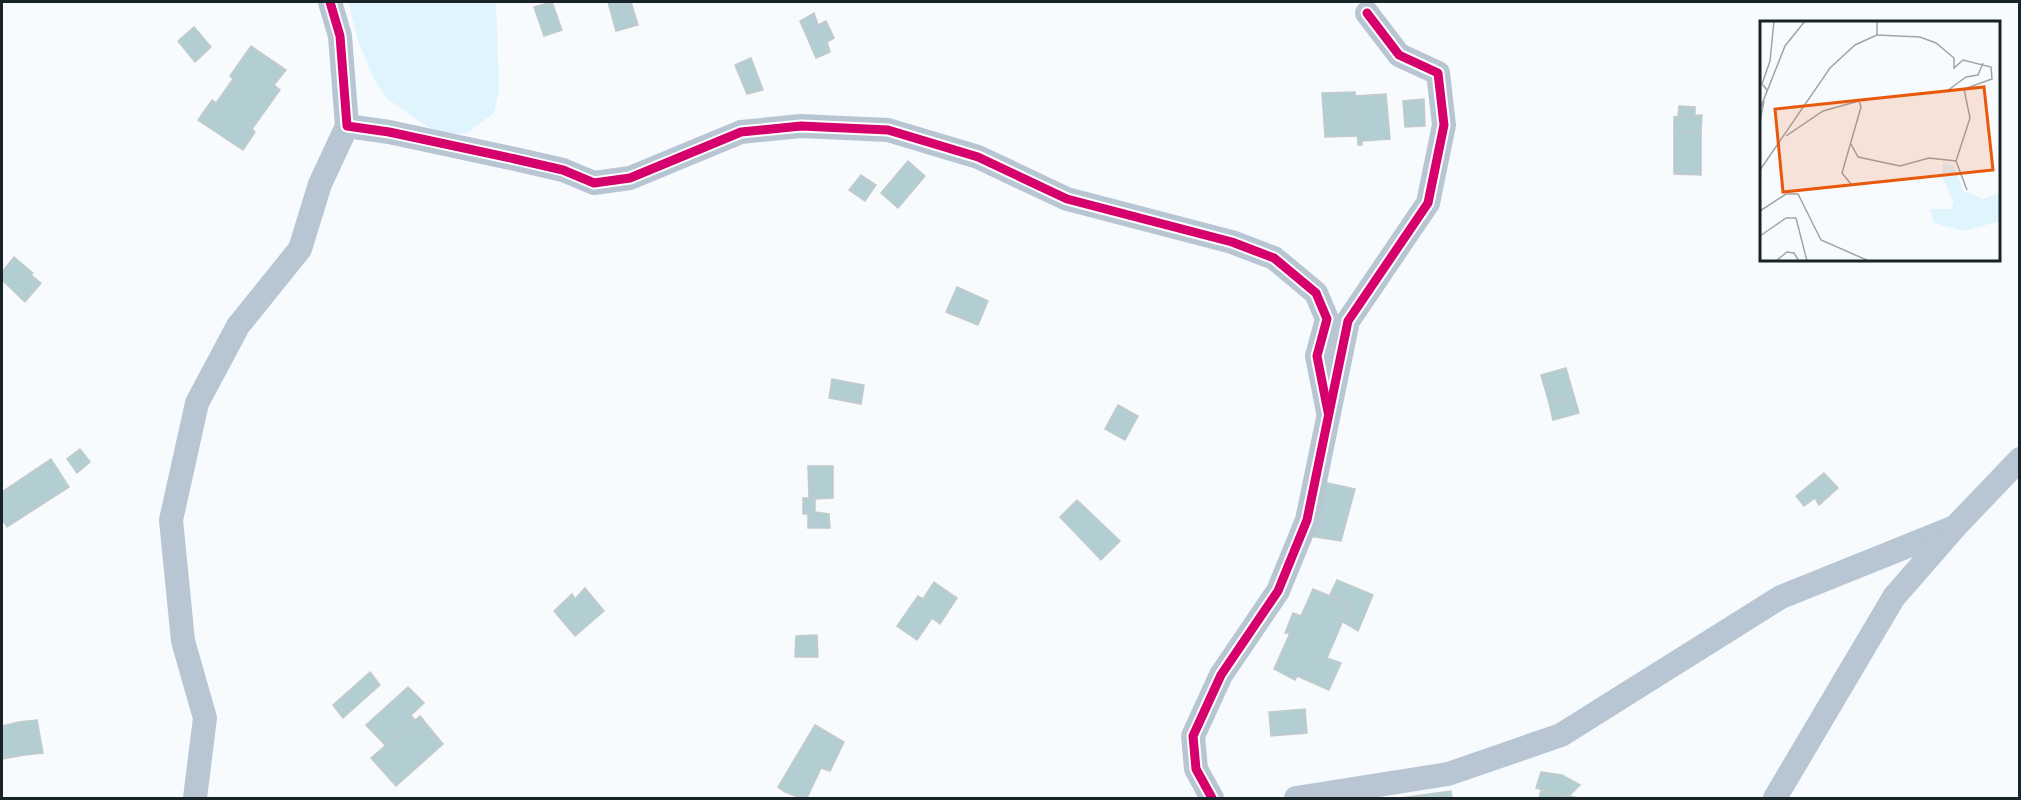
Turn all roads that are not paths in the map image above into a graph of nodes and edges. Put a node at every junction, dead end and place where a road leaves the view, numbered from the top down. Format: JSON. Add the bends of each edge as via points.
{"nodes":[{"id":1,"x":330,"y":2,"type":"edge"},
{"id":2,"x":1367,"y":13,"type":"dead end"},
{"id":3,"x":347,"y":126,"type":"junction"},
{"id":4,"x":1328,"y":412,"type":"junction"},
{"id":5,"x":2019,"y":459,"type":"edge"},
{"id":6,"x":1955,"y":527,"type":"junction"},
{"id":7,"x":195,"y":798,"type":"edge"},
{"id":8,"x":1212,"y":798,"type":"edge"},
{"id":9,"x":1296,"y":798,"type":"edge"},
{"id":10,"x":1775,"y":798,"type":"edge"}],
"edges":[{"from":1,"to":3,"type":"street","via":[[340,36]]},
{"from":2,"to":4,"type":"street","via":[[1400,55],[1438,73],[1444,125],[1428,203],[1348,321]]},
{"from":3,"to":4,"type":"street","via":[[563,170],[594,183],[630,178],[741,132],[801,126],[888,130],[978,157],[1067,199],[1232,242],[1274,258],[1316,293],[1327,319],[1317,356]]},
{"from":3,"to":7,"type":"street","via":[[320,184],[300,249],[238,326],[197,403],[171,520],[183,641],[205,718]]},
{"from":4,"to":8,"type":"street","via":[[1307,520],[1278,591],[1221,675],[1192,736],[1196,770]]},
{"from":5,"to":6,"type":"street"},
{"from":6,"to":9,"type":"street","via":[[1781,597],[1561,735],[1448,774]]},
{"from":6,"to":10,"type":"street","via":[[1894,597]]}]}
